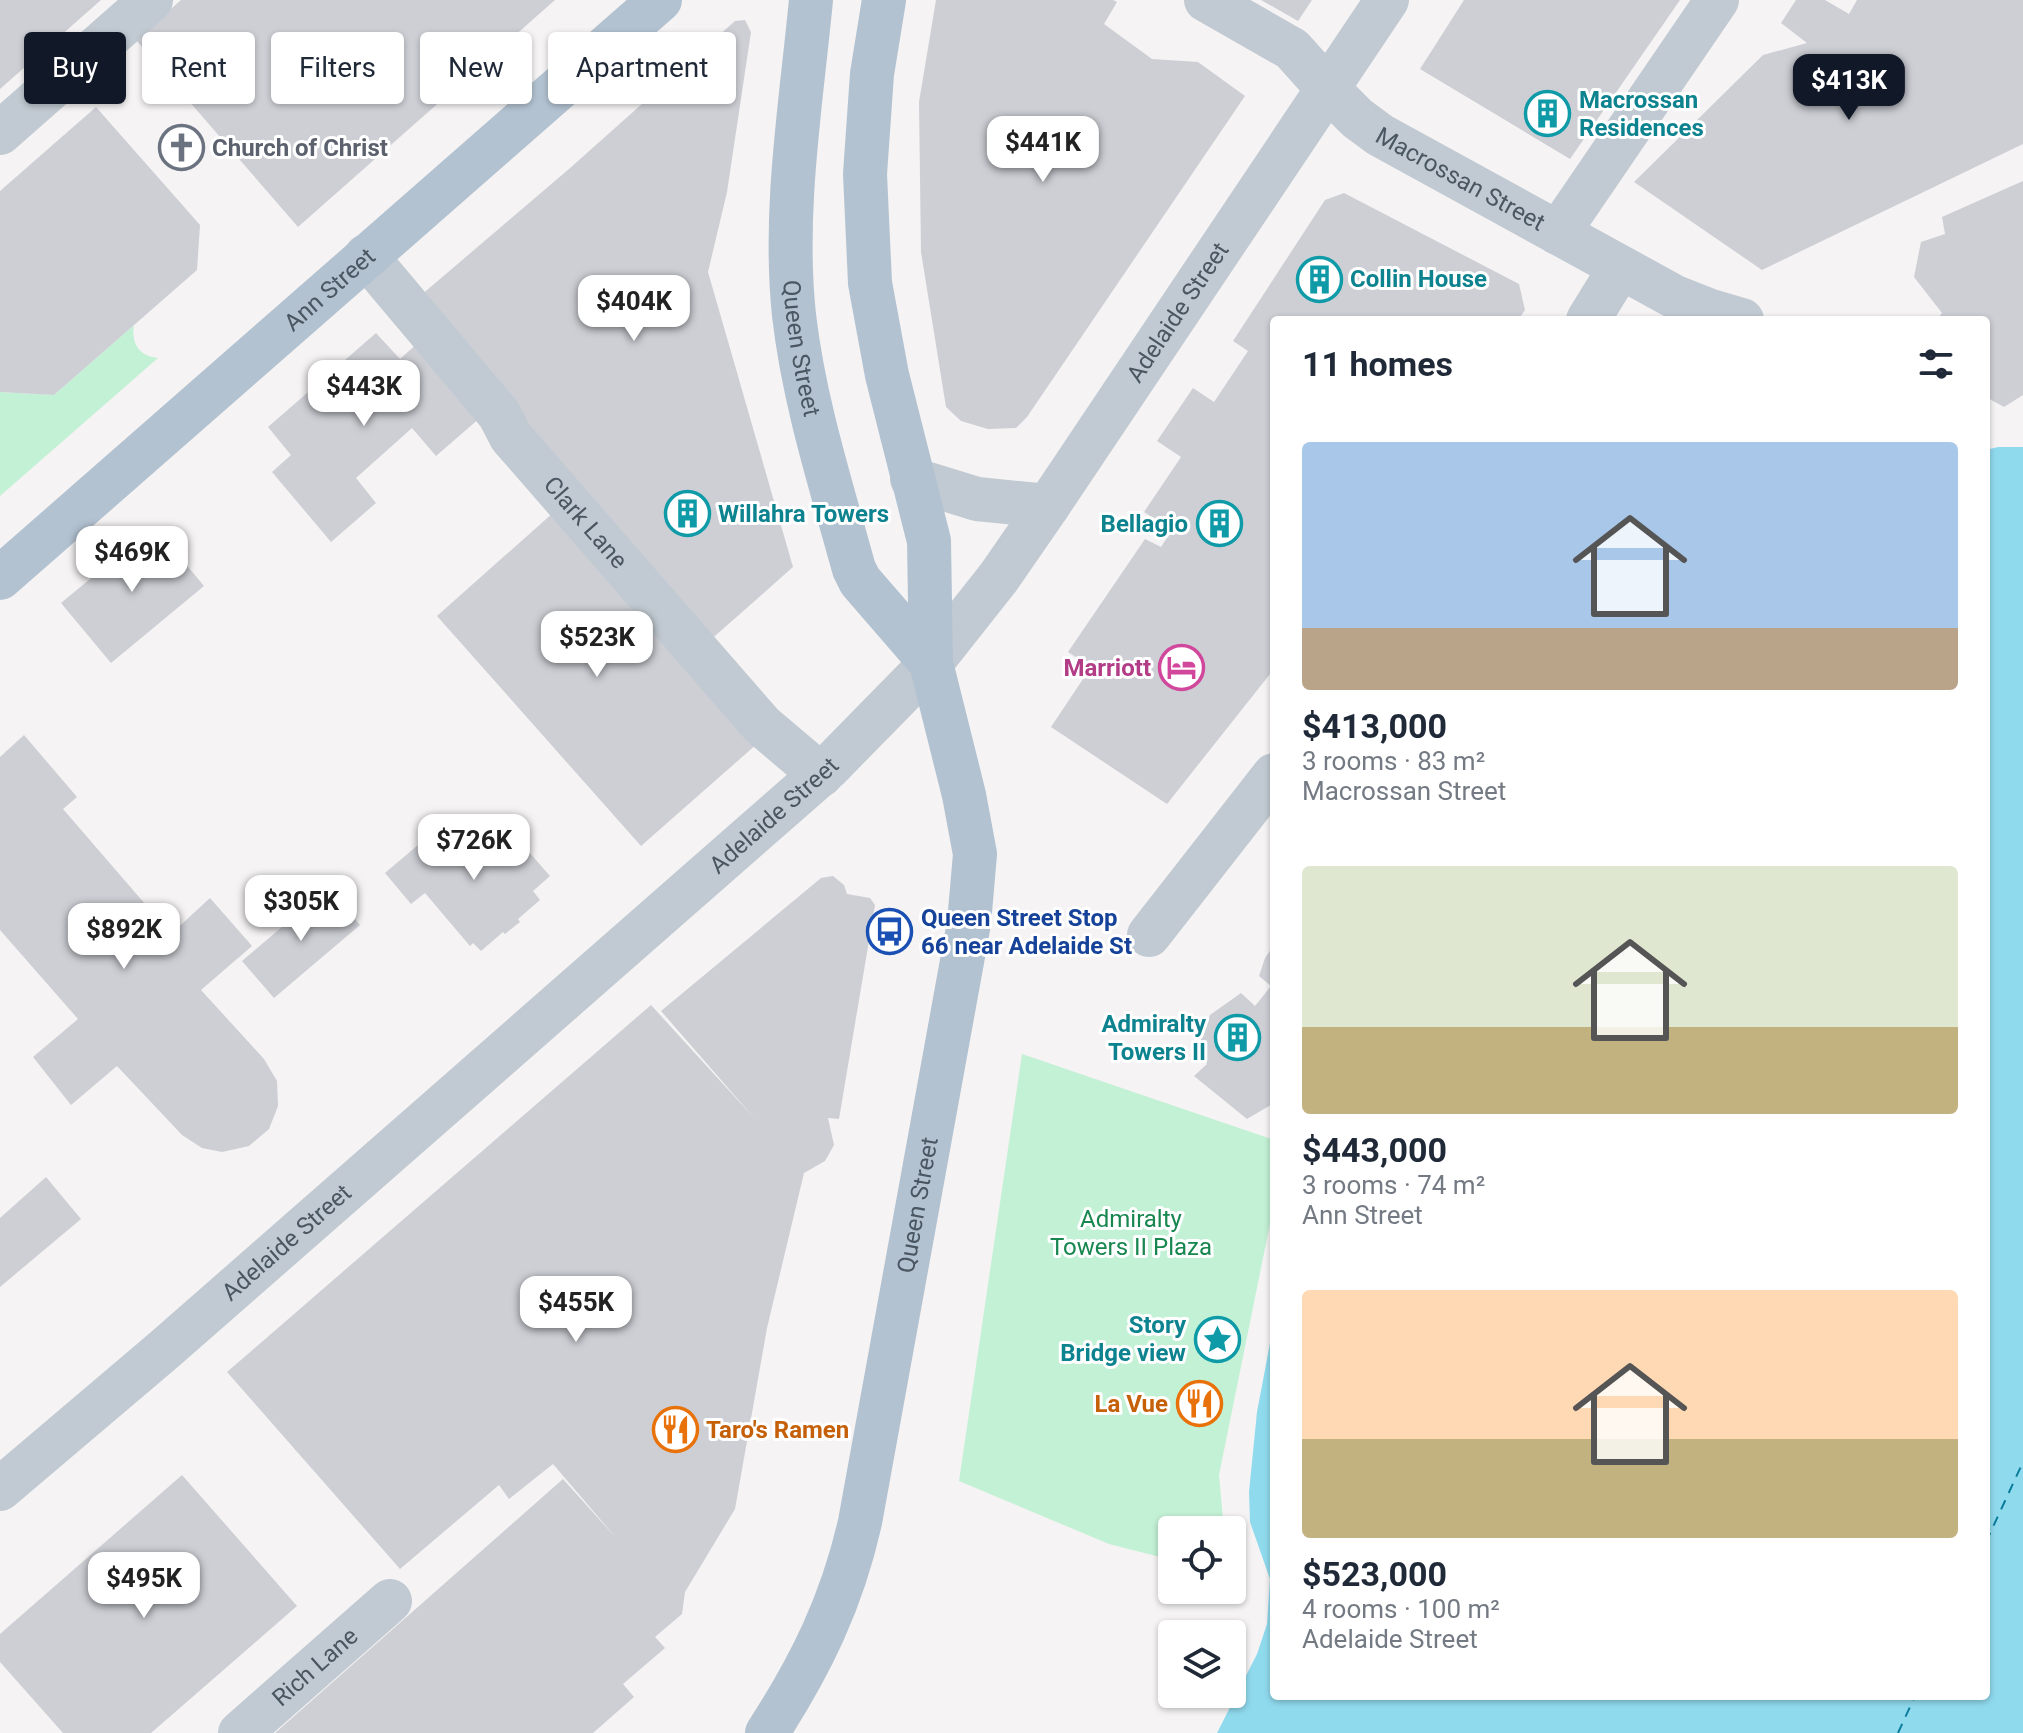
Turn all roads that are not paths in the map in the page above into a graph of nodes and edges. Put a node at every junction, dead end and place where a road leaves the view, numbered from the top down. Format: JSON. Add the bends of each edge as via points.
{"nodes":[{"id":1,"x":151,"y":0,"type":"edge"},
{"id":2,"x":660,"y":0,"type":"edge"},
{"id":3,"x":811,"y":0,"type":"edge"},
{"id":4,"x":884,"y":0,"type":"edge"},
{"id":5,"x":1206,"y":0,"type":"edge"},
{"id":6,"x":1387,"y":0,"type":"edge"},
{"id":7,"x":1717,"y":0,"type":"edge"},
{"id":8,"x":1327,"y":88,"type":"junction"},
{"id":9,"x":0,"y":133,"type":"edge"},
{"id":10,"x":1558,"y":233,"type":"junction"},
{"id":11,"x":366,"y":256,"type":"junction"},
{"id":12,"x":1620,"y":268,"type":"junction"},
{"id":13,"x":1590,"y":316,"type":"edge"},
{"id":14,"x":1728,"y":316,"type":"edge"},
{"id":15,"x":912,"y":479,"type":"junction"},
{"id":16,"x":1048,"y":506,"type":"junction"},
{"id":17,"x":0,"y":578,"type":"edge"},
{"id":18,"x":931,"y":663,"type":"junction"},
{"id":19,"x":821,"y":775,"type":"junction"},
{"id":20,"x":1270,"y":780,"type":"edge"},
{"id":21,"x":1149,"y":935,"type":"dead end"},
{"id":22,"x":0,"y":1489,"type":"edge"},
{"id":23,"x":390,"y":1601,"type":"dead end"},
{"id":24,"x":240,"y":1733,"type":"edge"},
{"id":25,"x":767,"y":1733,"type":"edge"}],
"edges":[{"from":1,"to":9,"type":"street"},
{"from":2,"to":11,"type":"main road","name":"Ann Street"},
{"from":3,"to":18,"type":"main road","name":"Queen Street","via":[[792,207],[793,300],[801,369],[854,569]]},
{"from":4,"to":15,"type":"main road","name":"Queen Street","via":[[868,124],[866,231],[877,328]]},
{"from":5,"to":8,"type":"street","name":"Macrossan Street","via":[[1292,49]]},
{"from":6,"to":8,"type":"street","name":"Adelaide Street"},
{"from":7,"to":10,"type":"street"},
{"from":8,"to":10,"type":"street","name":"Macrossan Street","via":[[1380,135]]},
{"from":8,"to":16,"type":"street","name":"Adelaide Street"},
{"from":10,"to":12,"type":"street","name":"Macrossan Street"},
{"from":11,"to":17,"type":"main road","name":"Ann Street"},
{"from":11,"to":19,"type":"street","name":"Clark Lane","via":[[499,414],[511,437],[762,725]]},
{"from":12,"to":13,"type":"street"},
{"from":12,"to":14,"type":"street","name":"Macrossan Street","via":[[1675,297]]},
{"from":15,"to":16,"type":"street","via":[[977,499]]},
{"from":15,"to":18,"type":"main road","name":"Queen Street","via":[[931,555]]},
{"from":16,"to":18,"type":"street","name":"Adelaide Street"},
{"from":18,"to":19,"type":"street","name":"Adelaide Street"},
{"from":18,"to":25,"type":"main road","name":"Queen Street","via":[[972,836],[973,899],[849,1570],[815,1653]]},
{"from":19,"to":22,"type":"street","name":"Adelaide Street"},
{"from":20,"to":21,"type":"street"},
{"from":23,"to":24,"type":"street","name":"Rich Lane"}]}
